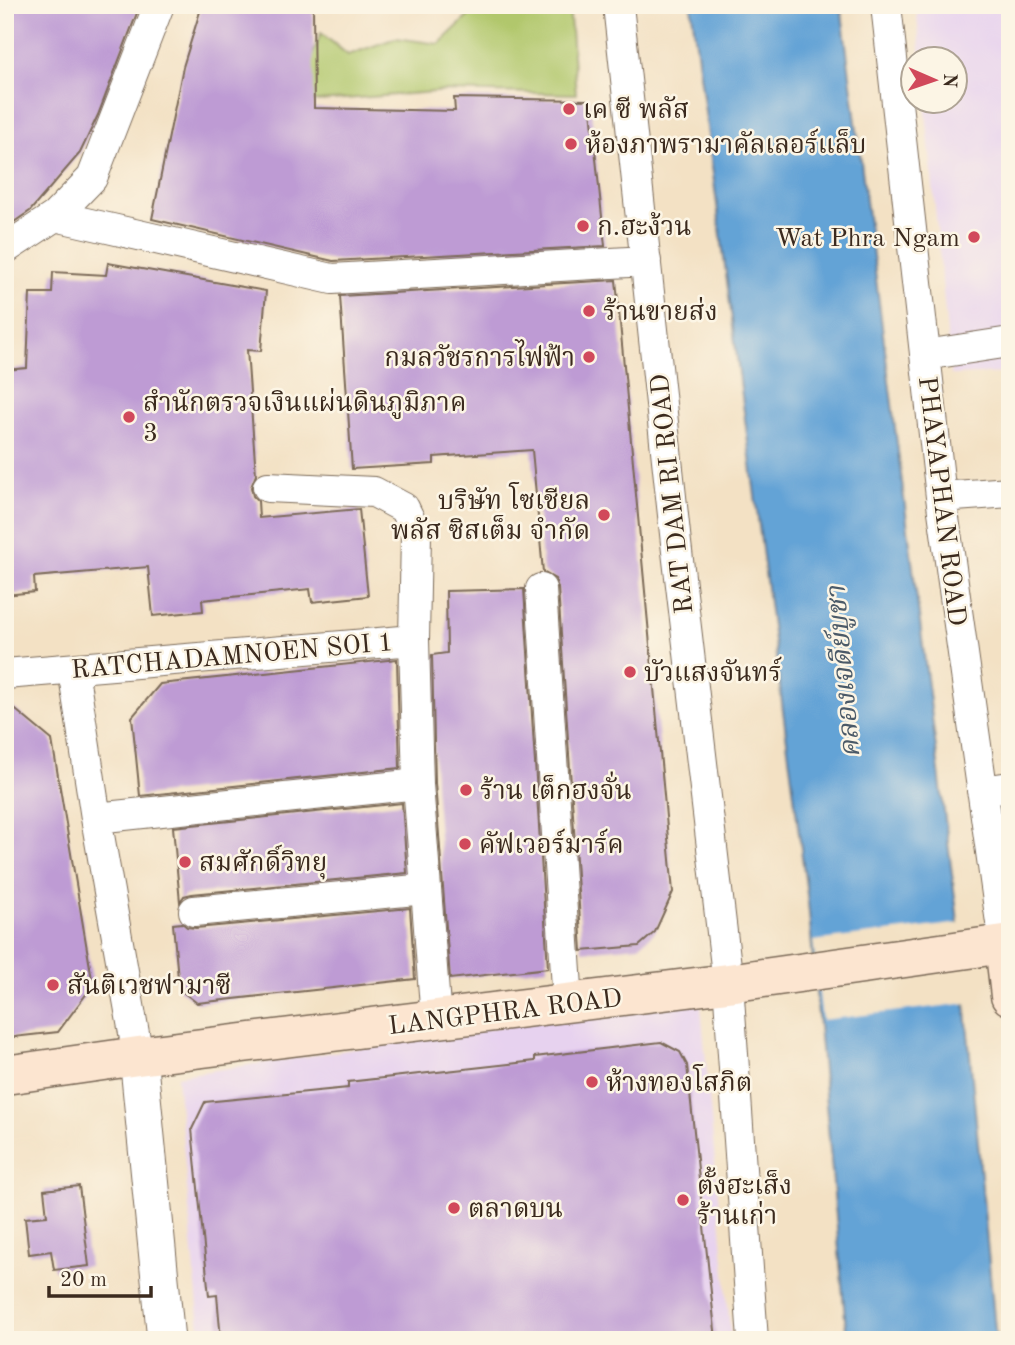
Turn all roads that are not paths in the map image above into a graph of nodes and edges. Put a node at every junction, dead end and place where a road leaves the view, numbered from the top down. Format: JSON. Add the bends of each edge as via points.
{"nodes":[{"id":1,"x":159,"y":5,"type":"edge"},
{"id":2,"x":618,"y":5,"type":"edge"},
{"id":3,"x":886,"y":5,"type":"edge"},
{"id":4,"x":55,"y":216,"type":"junction"},
{"id":5,"x":5,"y":249,"type":"edge"},
{"id":6,"x":646,"y":261,"type":"junction"},
{"id":7,"x":1010,"y":342,"type":"edge"},
{"id":8,"x":925,"y":355,"type":"junction"},
{"id":9,"x":268,"y":487,"type":"dead end"},
{"id":10,"x":1010,"y":492,"type":"edge"},
{"id":11,"x":941,"y":497,"type":"junction"},
{"id":12,"x":541,"y":589,"type":"dead end"},
{"id":13,"x":414,"y":640,"type":"junction"},
{"id":14,"x":73,"y":669,"type":"junction"},
{"id":15,"x":5,"y":674,"type":"edge"},
{"id":16,"x":418,"y":785,"type":"junction"},
{"id":17,"x":996,"y":789,"type":"edge"},
{"id":18,"x":96,"y":818,"type":"junction"},
{"id":19,"x":426,"y":889,"type":"junction"},
{"id":20,"x":194,"y":911,"type":"dead end"},
{"id":21,"x":996,"y":944,"type":"edge"},
{"id":22,"x":728,"y":983,"type":"junction"},
{"id":23,"x":1010,"y":996,"type":"edge"},
{"id":24,"x":568,"y":1003,"type":"junction"},
{"id":25,"x":436,"y":1020,"type":"junction"},
{"id":26,"x":138,"y":1056,"type":"junction"},
{"id":27,"x":5,"y":1075,"type":"edge"},
{"id":28,"x":166,"y":1340,"type":"edge"},
{"id":29,"x":753,"y":1340,"type":"edge"}],
"edges":[{"from":1,"to":4,"type":"street","via":[[98,166],[83,189]]},
{"from":2,"to":6,"type":"street","name":"RAT DAM RI ROAD"},
{"from":3,"to":8,"type":"street","name":"PHAYAPHAN ROAD"},
{"from":4,"to":5,"type":"street"},
{"from":4,"to":6,"type":"street","via":[[332,279]]},
{"from":6,"to":22,"type":"street","name":"RAT DAM RI ROAD"},
{"from":7,"to":8,"type":"street"},
{"from":8,"to":11,"type":"street","name":"PHAYAPHAN ROAD"},
{"from":9,"to":13,"type":"street","via":[[374,492],[404,508],[416,533]]},
{"from":10,"to":11,"type":"street"},
{"from":11,"to":17,"type":"street","name":"PHAYAPHAN ROAD"},
{"from":12,"to":24,"type":"street"},
{"from":13,"to":14,"type":"street","name":"RATCHADAMNOEN SOI 1"},
{"from":13,"to":16,"type":"street","name":"RATCHADAMNOEN SOI 1"},
{"from":14,"to":15,"type":"street","name":"RATCHADAMNOEN SOI 1"},
{"from":14,"to":18,"type":"street"},
{"from":16,"to":18,"type":"street"},
{"from":16,"to":19,"type":"street","name":"RATCHADAMNOEN SOI 1"},
{"from":17,"to":21,"type":"street","name":"PHAYAPHAN ROAD"},
{"from":18,"to":26,"type":"street"},
{"from":19,"to":20,"type":"street"},
{"from":19,"to":25,"type":"street","name":"RATCHADAMNOEN SOI 1"},
{"from":21,"to":22,"type":"main road","name":"LANGPHRA ROAD"},
{"from":21,"to":23,"type":"main road","name":"PHAYAPHAN ROAD"},
{"from":22,"to":24,"type":"main road","name":"LANGPHRA ROAD"},
{"from":22,"to":29,"type":"street","name":"RAT DAM RI ROAD"},
{"from":24,"to":25,"type":"main road","name":"LANGPHRA ROAD"},
{"from":25,"to":26,"type":"main road","name":"LANGPHRA ROAD"},
{"from":26,"to":27,"type":"main road","name":"LANGPHRA ROAD"},
{"from":26,"to":28,"type":"street"}]}
